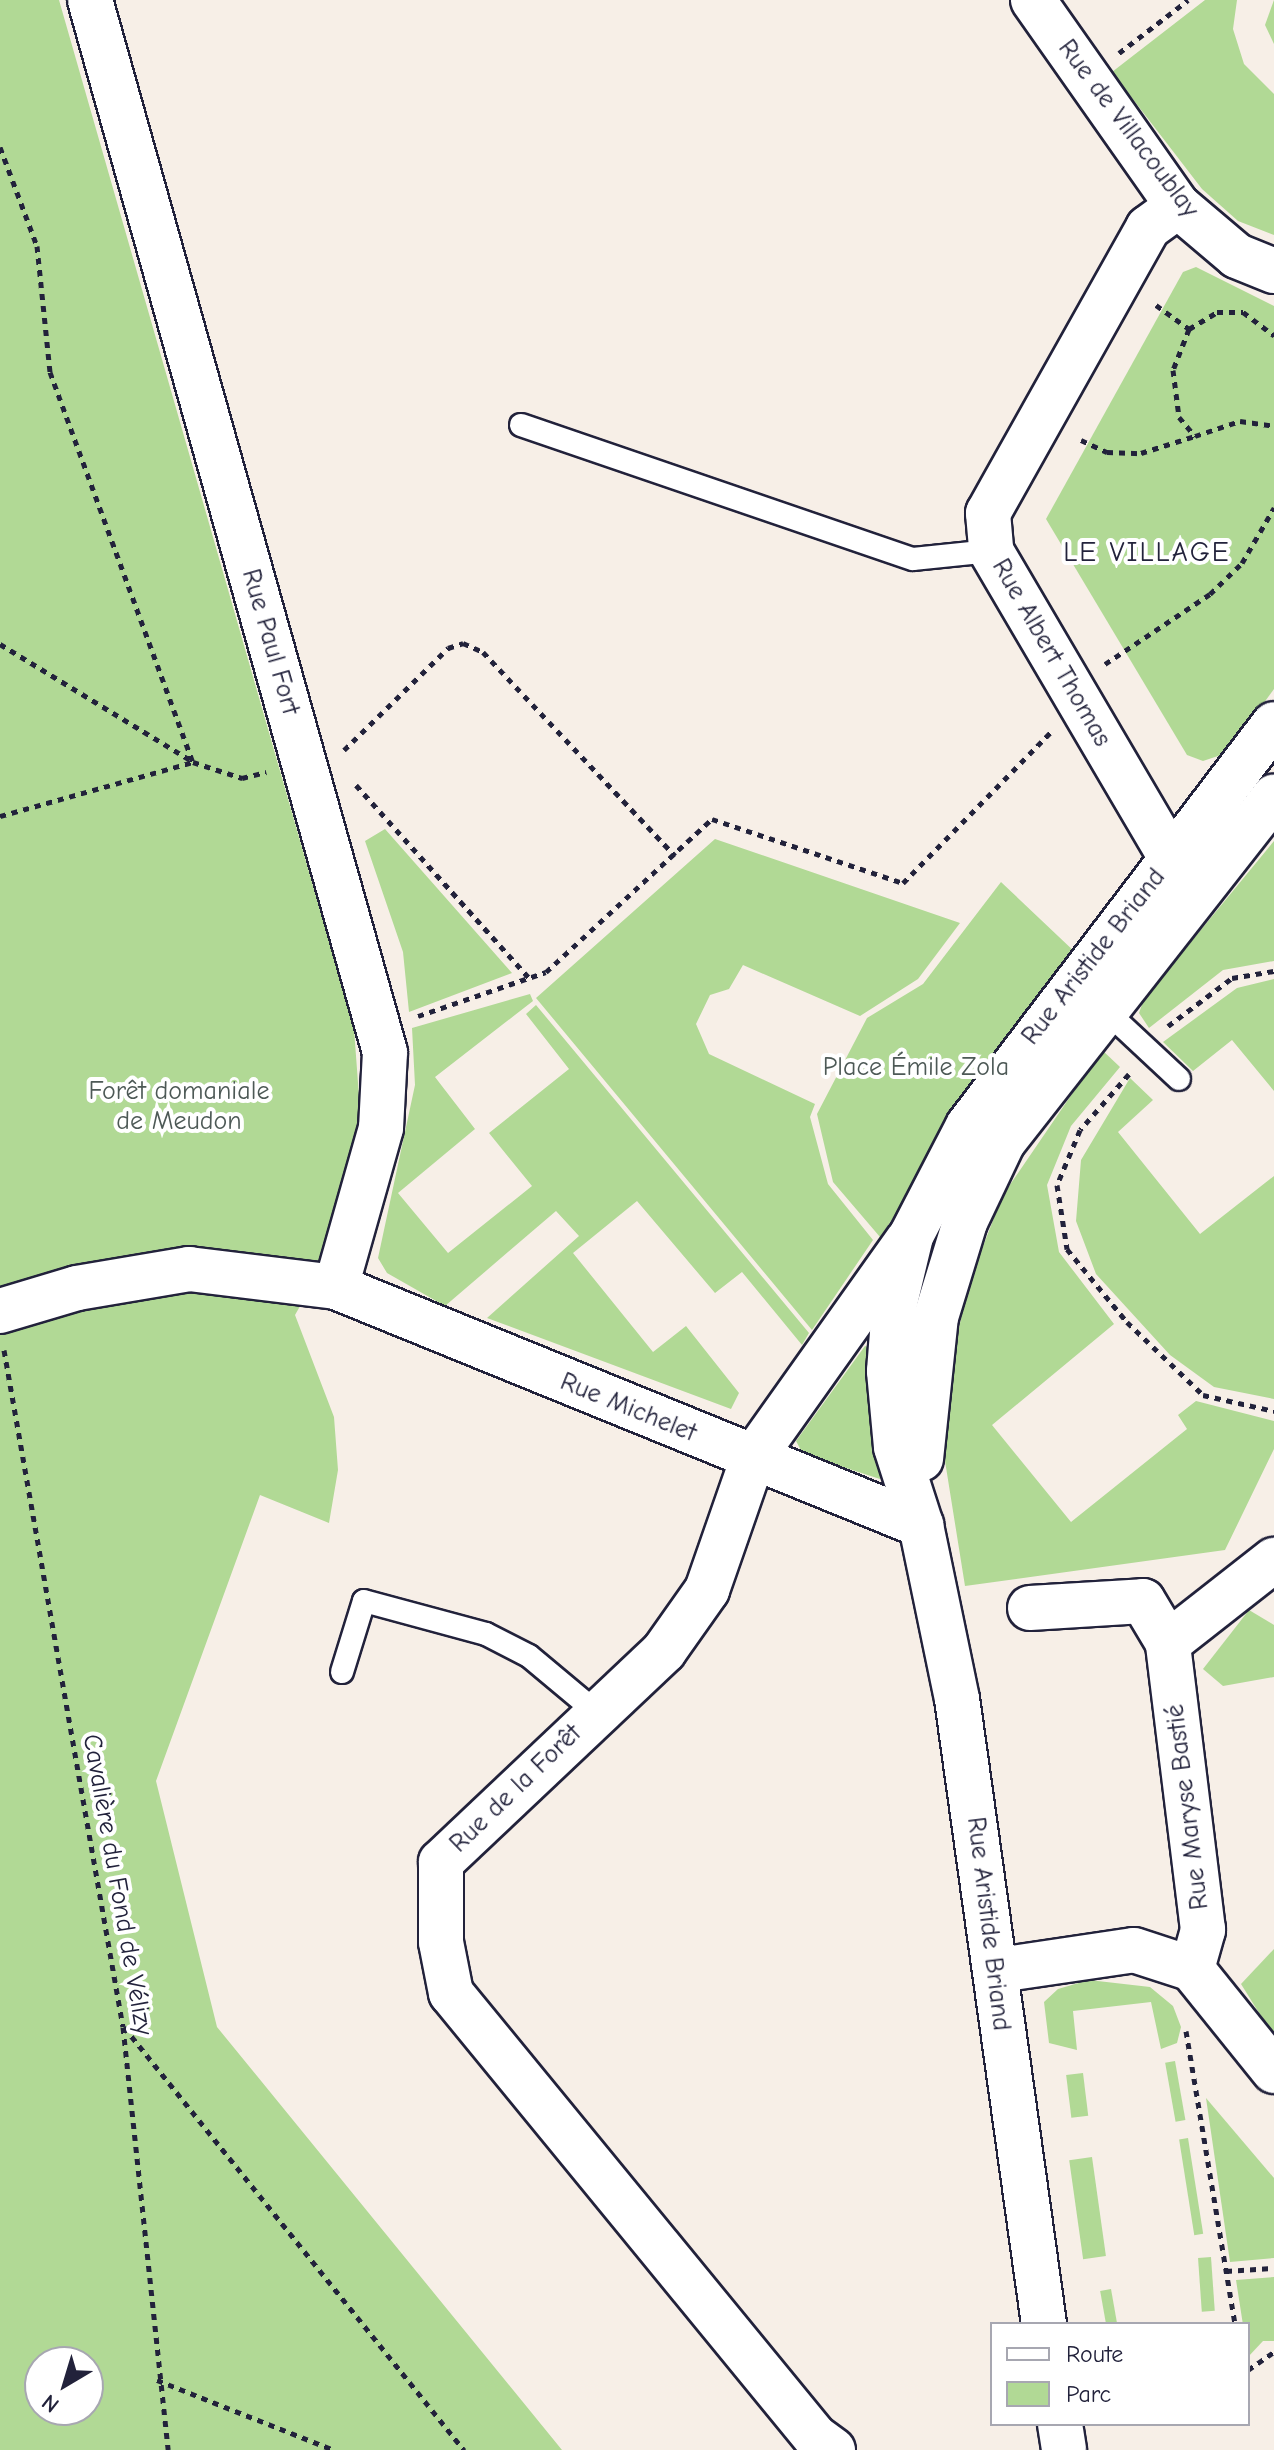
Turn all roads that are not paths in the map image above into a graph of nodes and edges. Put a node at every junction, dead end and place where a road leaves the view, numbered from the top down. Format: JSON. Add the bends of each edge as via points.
{"nodes":[{"id":1,"x":90,"y":0,"type":"edge"},
{"id":2,"x":1033,"y":0,"type":"edge"},
{"id":3,"x":1178,"y":206,"type":"junction"},
{"id":4,"x":1274,"y":271,"type":"edge"},
{"id":5,"x":521,"y":425,"type":"dead end"},
{"id":6,"x":989,"y":532,"type":"junction"},
{"id":7,"x":1274,"y":724,"type":"edge"},
{"id":8,"x":1274,"y":797,"type":"edge"},
{"id":9,"x":1172,"y":857,"type":"junction"},
{"id":10,"x":1206,"y":885,"type":"junction"},
{"id":11,"x":1105,"y":1010,"type":"junction"},
{"id":12,"x":1179,"y":1079,"type":"dead end"},
{"id":13,"x":911,"y":1236,"type":"junction"},
{"id":14,"x":336,"y":1287,"type":"junction"},
{"id":15,"x":1,"y":1328,"type":"edge"},
{"id":16,"x":753,"y":1458,"type":"junction"},
{"id":17,"x":921,"y":1525,"type":"junction"},
{"id":18,"x":1274,"y":1560,"type":"edge"},
{"id":19,"x":1030,"y":1608,"type":"dead end"},
{"id":20,"x":1168,"y":1643,"type":"junction"},
{"id":21,"x":342,"y":1672,"type":"dead end"},
{"id":22,"x":596,"y":1712,"type":"junction"},
{"id":23,"x":1192,"y":1969,"type":"junction"},
{"id":24,"x":999,"y":1970,"type":"junction"},
{"id":25,"x":1274,"y":2071,"type":"edge"},
{"id":26,"x":1044,"y":2322,"type":"edge"},
{"id":27,"x":1060,"y":2426,"type":"edge"},
{"id":28,"x":833,"y":2450,"type":"edge"},
{"id":29,"x":1064,"y":2450,"type":"edge"}],
"edges":[{"from":1,"to":14,"type":"street","name":"Rue Paul Fort","via":[[379,1029],[388,1088]]},
{"from":2,"to":3,"type":"street","name":"Rue de Villacoublay"},
{"from":3,"to":4,"type":"street","name":"Rue de Villacoublay","via":[[1237,256]]},
{"from":3,"to":6,"type":"street","via":[[1148,228]]},
{"from":5,"to":6,"type":"lane","via":[[913,559]]},
{"from":6,"to":9,"type":"street","name":"Rue Albert Thomas","via":[[1118,787]]},
{"from":7,"to":9,"type":"street","name":"Rue Aristide Briand"},
{"from":8,"to":10,"type":"street","name":"Rue Aristide Briand"},
{"from":9,"to":10,"type":"street","name":"Rue Albert Thomas"},
{"from":9,"to":13,"type":"street","name":"Rue Aristide Briand","via":[[968,1126]]},
{"from":10,"to":11,"type":"street","name":"Rue Aristide Briand"},
{"from":11,"to":12,"type":"lane"},
{"from":11,"to":17,"type":"street","name":"Rue Aristide Briand","via":[[1003,1142],[965,1222],[936,1317],[921,1406]]},
{"from":13,"to":16,"type":"street","name":"Rue de la Forêt"},
{"from":13,"to":17,"type":"street","name":"Rue Aristide Briand","via":[[894,1307],[889,1371],[896,1447]]},
{"from":14,"to":15,"type":"street","name":"Rue Michelet","via":[[189,1269],[77,1288]]},
{"from":14,"to":16,"type":"street","name":"Rue Michelet"},
{"from":16,"to":17,"type":"street","name":"Rue Michelet"},
{"from":16,"to":22,"type":"street","name":"Rue de la Forêt","via":[[707,1590],[664,1651]]},
{"from":17,"to":24,"type":"street","name":"Rue Aristide Briand"},
{"from":18,"to":20,"type":"street"},
{"from":19,"to":20,"type":"street","name":"Rue Maryse Bastié","via":[[1143,1601]]},
{"from":20,"to":23,"type":"street","name":"Rue Maryse Bastié","via":[[1203,1930]]},
{"from":21,"to":22,"type":"lane","via":[[364,1601],[486,1634],[529,1656]]},
{"from":22,"to":28,"type":"street","name":"Rue de la Forêt","via":[[441,1862],[441,1942],[451,1993],[815,2437]]},
{"from":23,"to":24,"type":"street","via":[[1134,1950]]},
{"from":23,"to":25,"type":"street"},
{"from":24,"to":26,"type":"street","name":"Rue Aristide Briand","via":[[1000,2027]]},
{"from":27,"to":29,"type":"street"}]}
